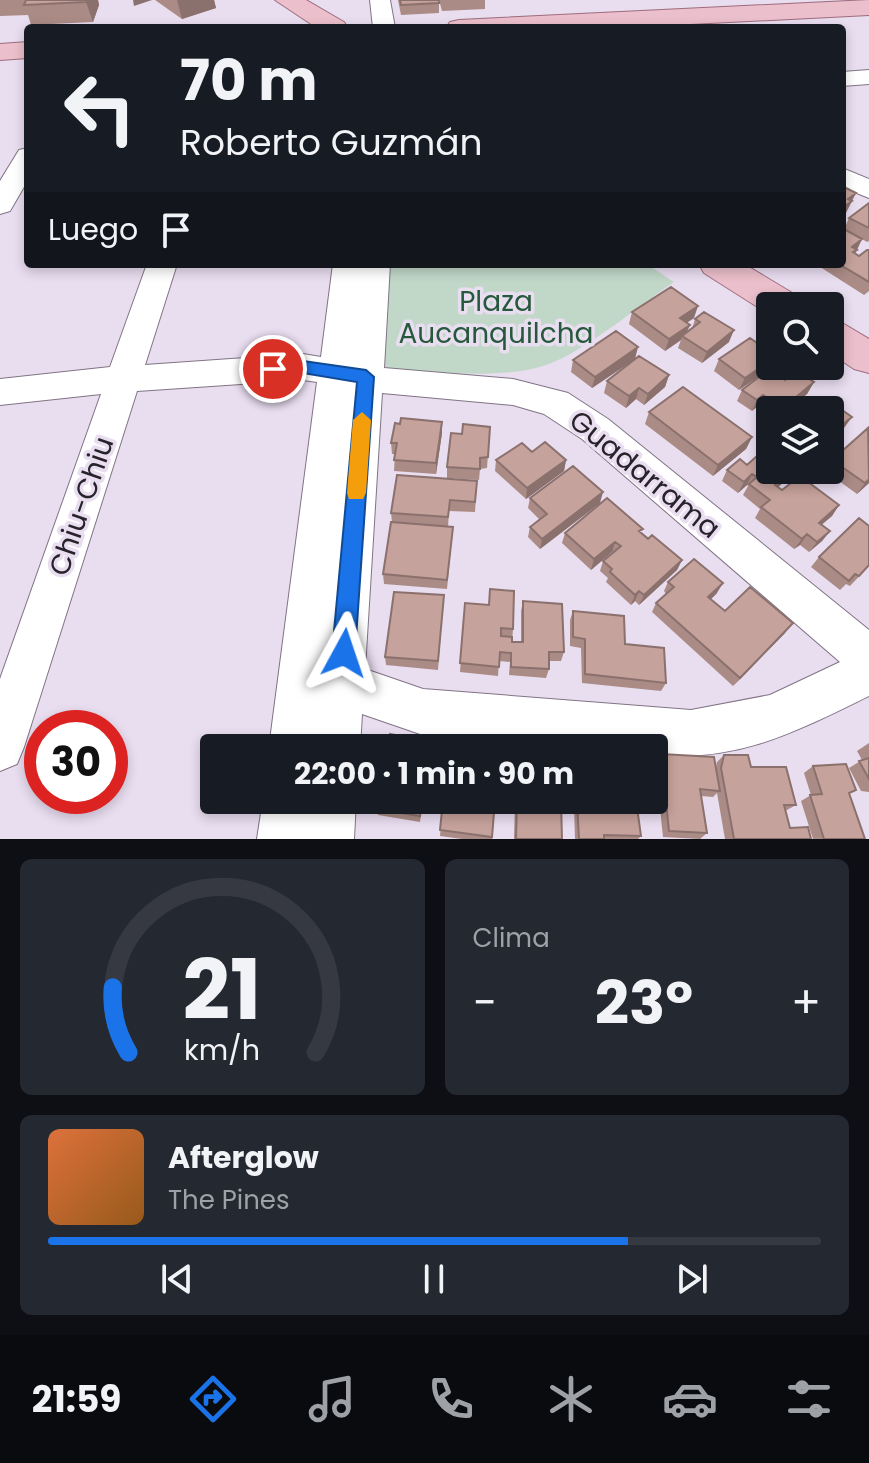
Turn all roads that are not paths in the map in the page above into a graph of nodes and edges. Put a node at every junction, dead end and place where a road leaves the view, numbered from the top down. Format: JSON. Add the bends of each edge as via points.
{"nodes":[{"id":1,"x":288,"y":0,"type":"edge"},
{"id":2,"x":366,"y":0,"type":"edge"},
{"id":3,"x":380,"y":0,"type":"edge"},
{"id":4,"x":796,"y":5,"type":"edge"},
{"id":5,"x":869,"y":7,"type":"edge"},
{"id":6,"x":672,"y":23,"type":"edge"},
{"id":7,"x":328,"y":24,"type":"edge"},
{"id":8,"x":369,"y":24,"type":"edge"},
{"id":9,"x":383,"y":24,"type":"edge"},
{"id":10,"x":629,"y":24,"type":"edge"},
{"id":11,"x":24,"y":50,"type":"edge"},
{"id":12,"x":0,"y":52,"type":"edge"},
{"id":13,"x":869,"y":77,"type":"edge"},
{"id":14,"x":846,"y":79,"type":"edge"},
{"id":15,"x":24,"y":163,"type":"edge"},
{"id":16,"x":846,"y":178,"type":"edge"},
{"id":17,"x":869,"y":190,"type":"edge"},
{"id":18,"x":0,"y":205,"type":"edge"},
{"id":19,"x":161,"y":268,"type":"edge"},
{"id":20,"x":348,"y":268,"type":"edge"},
{"id":21,"x":374,"y":268,"type":"edge"},
{"id":22,"x":723,"y":268,"type":"edge"},
{"id":23,"x":762,"y":292,"type":"edge"},
{"id":24,"x":844,"y":343,"type":"edge"},
{"id":25,"x":869,"y":358,"type":"edge"},
{"id":26,"x":350,"y":373,"type":"junction"},
{"id":27,"x":123,"y":379,"type":"junction"},
{"id":28,"x":0,"y":392,"type":"edge"},
{"id":29,"x":869,"y":658,"type":"edge"},
{"id":30,"x":869,"y":672,"type":"edge"},
{"id":31,"x":341,"y":684,"type":"junction"},
{"id":32,"x":295,"y":734,"type":"edge"},
{"id":33,"x":337,"y":734,"type":"edge"},
{"id":34,"x":0,"y":747,"type":"edge"},
{"id":35,"x":286,"y":814,"type":"edge"},
{"id":36,"x":330,"y":814,"type":"edge"},
{"id":37,"x":283,"y":839,"type":"edge"},
{"id":38,"x":328,"y":839,"type":"edge"}],
"edges":[{"from":1,"to":7,"type":"main road"},
{"from":2,"to":8,"type":"street"},
{"from":3,"to":9,"type":"street"},
{"from":4,"to":5,"type":"main road"},
{"from":4,"to":6,"type":"main road"},
{"from":6,"to":10,"type":"main road"},
{"from":11,"to":12,"type":"main road"},
{"from":13,"to":14,"type":"street"},
{"from":15,"to":18,"type":"street"},
{"from":16,"to":17,"type":"street"},
{"from":19,"to":27,"type":"street","name":"Chiu-Chiu"},
{"from":20,"to":26,"type":"street"},
{"from":21,"to":26,"type":"street"},
{"from":22,"to":23,"type":"main road"},
{"from":24,"to":25,"type":"main road"},
{"from":26,"to":27,"type":"street","name":"Guadarrama","via":[[303,367]]},
{"from":26,"to":29,"type":"street","name":"Guadarrama","via":[[513,392],[555,403],[595,429]]},
{"from":26,"to":31,"type":"street"},
{"from":26,"to":32,"type":"street"},
{"from":27,"to":28,"type":"street","name":"Guadarrama"},
{"from":27,"to":34,"type":"street","name":"Chiu-Chiu"},
{"from":30,"to":31,"type":"street","via":[[773,718],[691,734],[423,712]]},
{"from":31,"to":33,"type":"street"},
{"from":35,"to":37,"type":"street"},
{"from":36,"to":38,"type":"street"}]}
